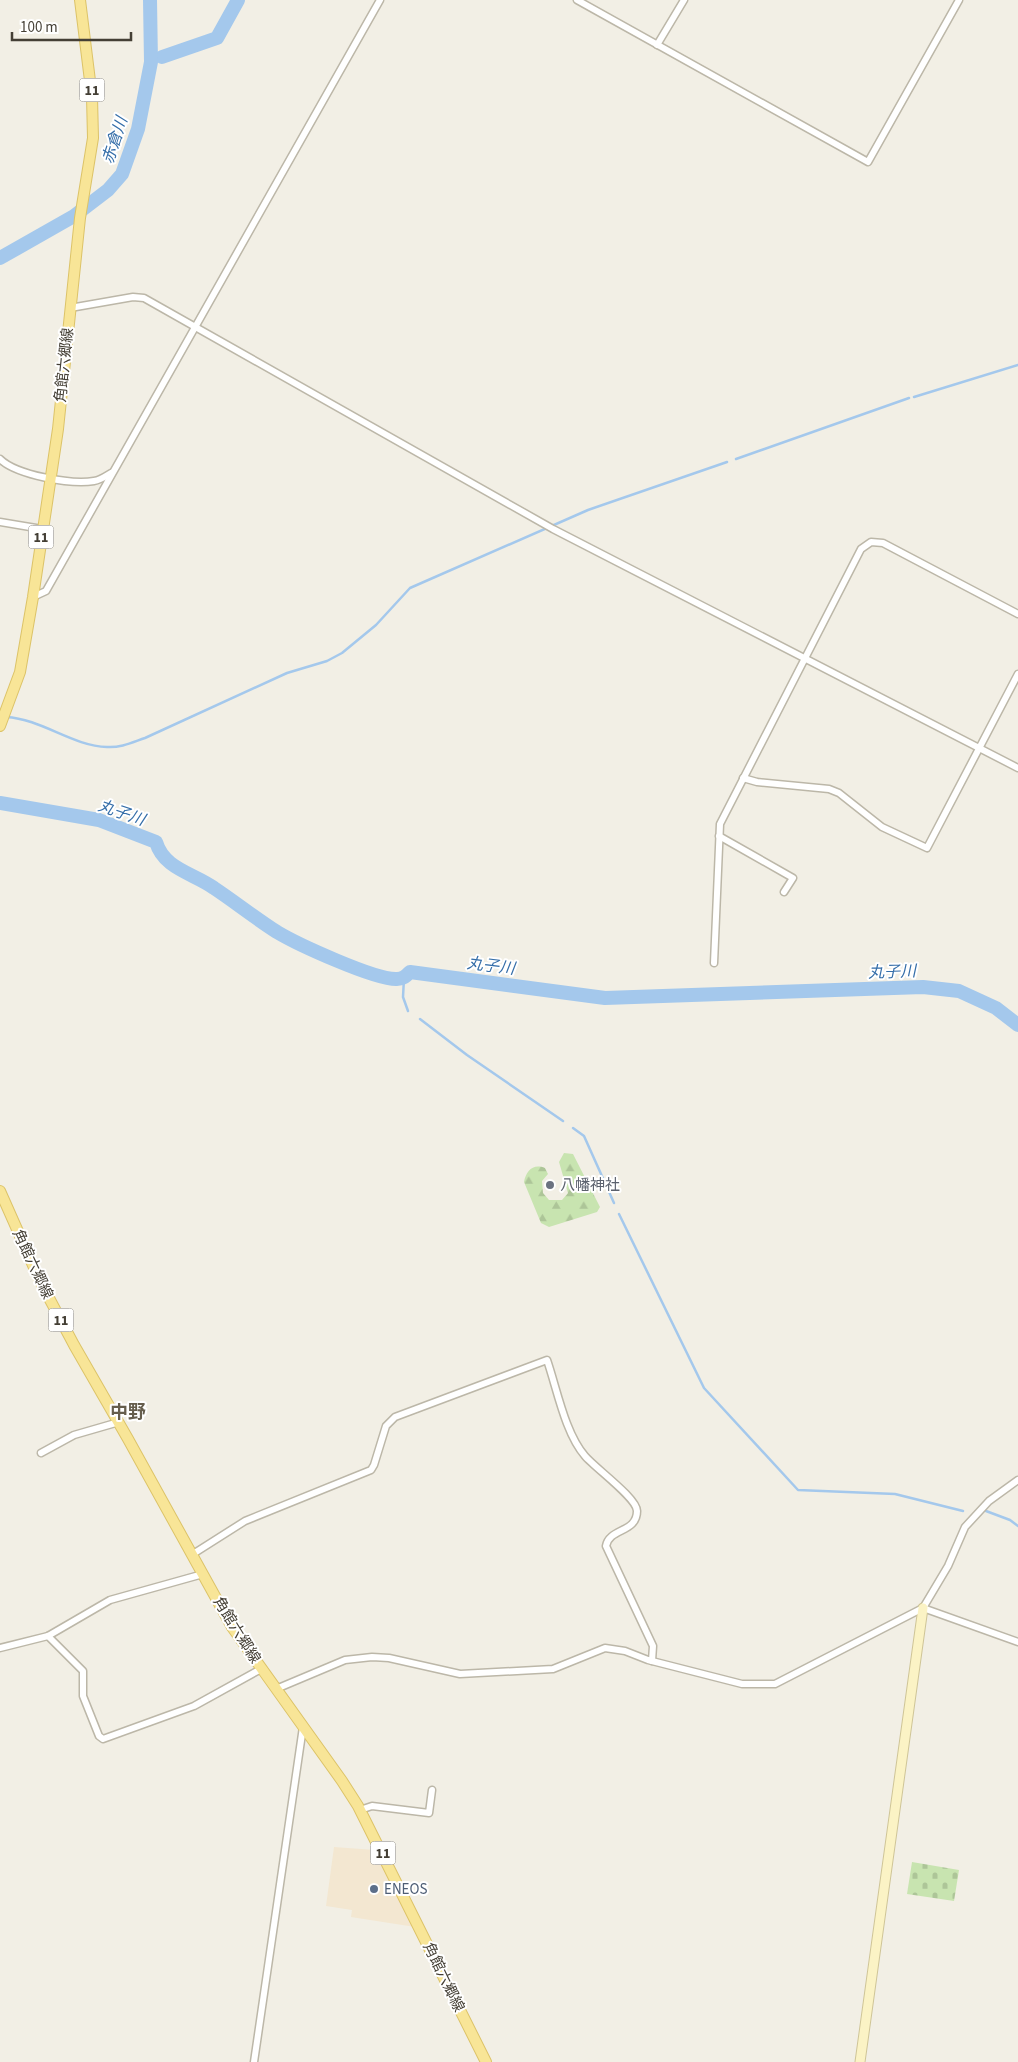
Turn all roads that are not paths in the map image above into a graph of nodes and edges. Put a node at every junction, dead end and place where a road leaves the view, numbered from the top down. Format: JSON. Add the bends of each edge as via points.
{"nodes":[{"id":1,"x":80,"y":0,"type":"edge"},
{"id":2,"x":380,"y":0,"type":"edge"},
{"id":3,"x":577,"y":0,"type":"edge"},
{"id":4,"x":684,"y":0,"type":"edge"},
{"id":5,"x":959,"y":0,"type":"edge"},
{"id":6,"x":657,"y":46,"type":"junction"},
{"id":7,"x":70,"y":308,"type":"junction"},
{"id":8,"x":195,"y":327,"type":"junction"},
{"id":9,"x":0,"y":460,"type":"edge"},
{"id":10,"x":112,"y":472,"type":"junction"},
{"id":11,"x":52,"y":478,"type":"junction"},
{"id":12,"x":0,"y":522,"type":"edge"},
{"id":13,"x":42,"y":528,"type":"junction"},
{"id":14,"x":33,"y":597,"type":"junction"},
{"id":15,"x":1018,"y":614,"type":"edge"},
{"id":16,"x":804,"y":659,"type":"junction"},
{"id":17,"x":1018,"y":674,"type":"edge"},
{"id":18,"x":1,"y":724,"type":"edge"},
{"id":19,"x":979,"y":750,"type":"junction"},
{"id":20,"x":1018,"y":768,"type":"edge"},
{"id":21,"x":743,"y":778,"type":"junction"},
{"id":22,"x":719,"y":836,"type":"junction"},
{"id":23,"x":784,"y":892,"type":"dead end"},
{"id":24,"x":714,"y":963,"type":"dead end"},
{"id":25,"x":0,"y":1191,"type":"edge"},
{"id":26,"x":119,"y":1422,"type":"junction"},
{"id":27,"x":41,"y":1453,"type":"dead end"},
{"id":28,"x":1018,"y":1480,"type":"edge"},
{"id":29,"x":193,"y":1554,"type":"junction"},
{"id":30,"x":203,"y":1574,"type":"junction"},
{"id":31,"x":923,"y":1608,"type":"junction"},
{"id":32,"x":48,"y":1636,"type":"junction"},
{"id":33,"x":1018,"y":1641,"type":"edge"},
{"id":34,"x":0,"y":1648,"type":"edge"},
{"id":35,"x":652,"y":1661,"type":"junction"},
{"id":36,"x":261,"y":1669,"type":"junction"},
{"id":37,"x":276,"y":1689,"type":"junction"},
{"id":38,"x":303,"y":1727,"type":"junction"},
{"id":39,"x":432,"y":1790,"type":"dead end"},
{"id":40,"x":360,"y":1810,"type":"junction"},
{"id":41,"x":254,"y":2062,"type":"edge"},
{"id":42,"x":486,"y":2062,"type":"edge"},
{"id":43,"x":860,"y":2062,"type":"edge"}],
"edges":[{"from":1,"to":7,"type":"main road","name":"角館六郷線","number":"11","via":[[92,97],[93,138]]},
{"from":2,"to":8,"type":"street"},
{"from":3,"to":6,"type":"street"},
{"from":4,"to":6,"type":"street"},
{"from":5,"to":6,"type":"street","via":[[868,162]]},
{"from":7,"to":8,"type":"street","via":[[144,298]]},
{"from":7,"to":11,"type":"main road","name":"角館六郷線","number":"11"},
{"from":8,"to":10,"type":"street"},
{"from":8,"to":16,"type":"street","via":[[553,529]]},
{"from":9,"to":11,"type":"street","via":[[16,469]]},
{"from":10,"to":11,"type":"street","via":[[95,481]]},
{"from":10,"to":14,"type":"street","via":[[46,591]]},
{"from":11,"to":13,"type":"main road","name":"角館六郷線","number":"11"},
{"from":12,"to":13,"type":"street"},
{"from":13,"to":14,"type":"main road","name":"角館六郷線","number":"11"},
{"from":14,"to":18,"type":"main road","name":"角館六郷線","number":"11","via":[[20,672]]},
{"from":15,"to":16,"type":"street","via":[[883,543],[871,542],[857,555]]},
{"from":16,"to":19,"type":"street"},
{"from":16,"to":21,"type":"street"},
{"from":17,"to":19,"type":"street"},
{"from":19,"to":20,"type":"street"},
{"from":19,"to":21,"type":"street","via":[[927,848],[882,826],[829,788]]},
{"from":21,"to":22,"type":"street","via":[[720,824]]},
{"from":22,"to":23,"type":"street","via":[[792,878]]},
{"from":22,"to":24,"type":"street"},
{"from":25,"to":26,"type":"main road","name":"角館六郷線","number":"11","via":[[40,1281]]},
{"from":26,"to":27,"type":"street","via":[[74,1436]]},
{"from":26,"to":29,"type":"main road","name":"角館六郷線","number":"11"},
{"from":28,"to":31,"type":"street","via":[[989,1501],[964,1527],[948,1566]]},
{"from":29,"to":30,"type":"main road","name":"角館六郷線","number":"11"},
{"from":29,"to":35,"type":"street","via":[[246,1521],[371,1470],[386,1426],[396,1417],[547,1360],[577,1446],[634,1502],[637,1510],[631,1527],[610,1537],[606,1546],[653,1646]]},
{"from":30,"to":32,"type":"street","via":[[110,1600]]},
{"from":30,"to":36,"type":"main road","name":"角館六郷線","number":"11","via":[[232,1627]]},
{"from":31,"to":33,"type":"street"},
{"from":31,"to":35,"type":"street","via":[[775,1684],[742,1684]]},
{"from":31,"to":43,"type":"street"},
{"from":32,"to":34,"type":"street"},
{"from":32,"to":36,"type":"street","via":[[83,1671],[83,1696],[103,1739],[194,1706]]},
{"from":35,"to":37,"type":"street","via":[[625,1651],[604,1648],[553,1669],[460,1674],[372,1657],[345,1660]]},
{"from":36,"to":37,"type":"main road","name":"角館六郷線","number":"11"},
{"from":37,"to":38,"type":"main road","name":"角館六郷線","number":"11"},
{"from":38,"to":40,"type":"main road","name":"角館六郷線","number":"11"},
{"from":38,"to":41,"type":"street"},
{"from":39,"to":40,"type":"street","via":[[429,1813],[372,1806]]},
{"from":40,"to":42,"type":"main road","name":"角館六郷線","number":"11"}]}
